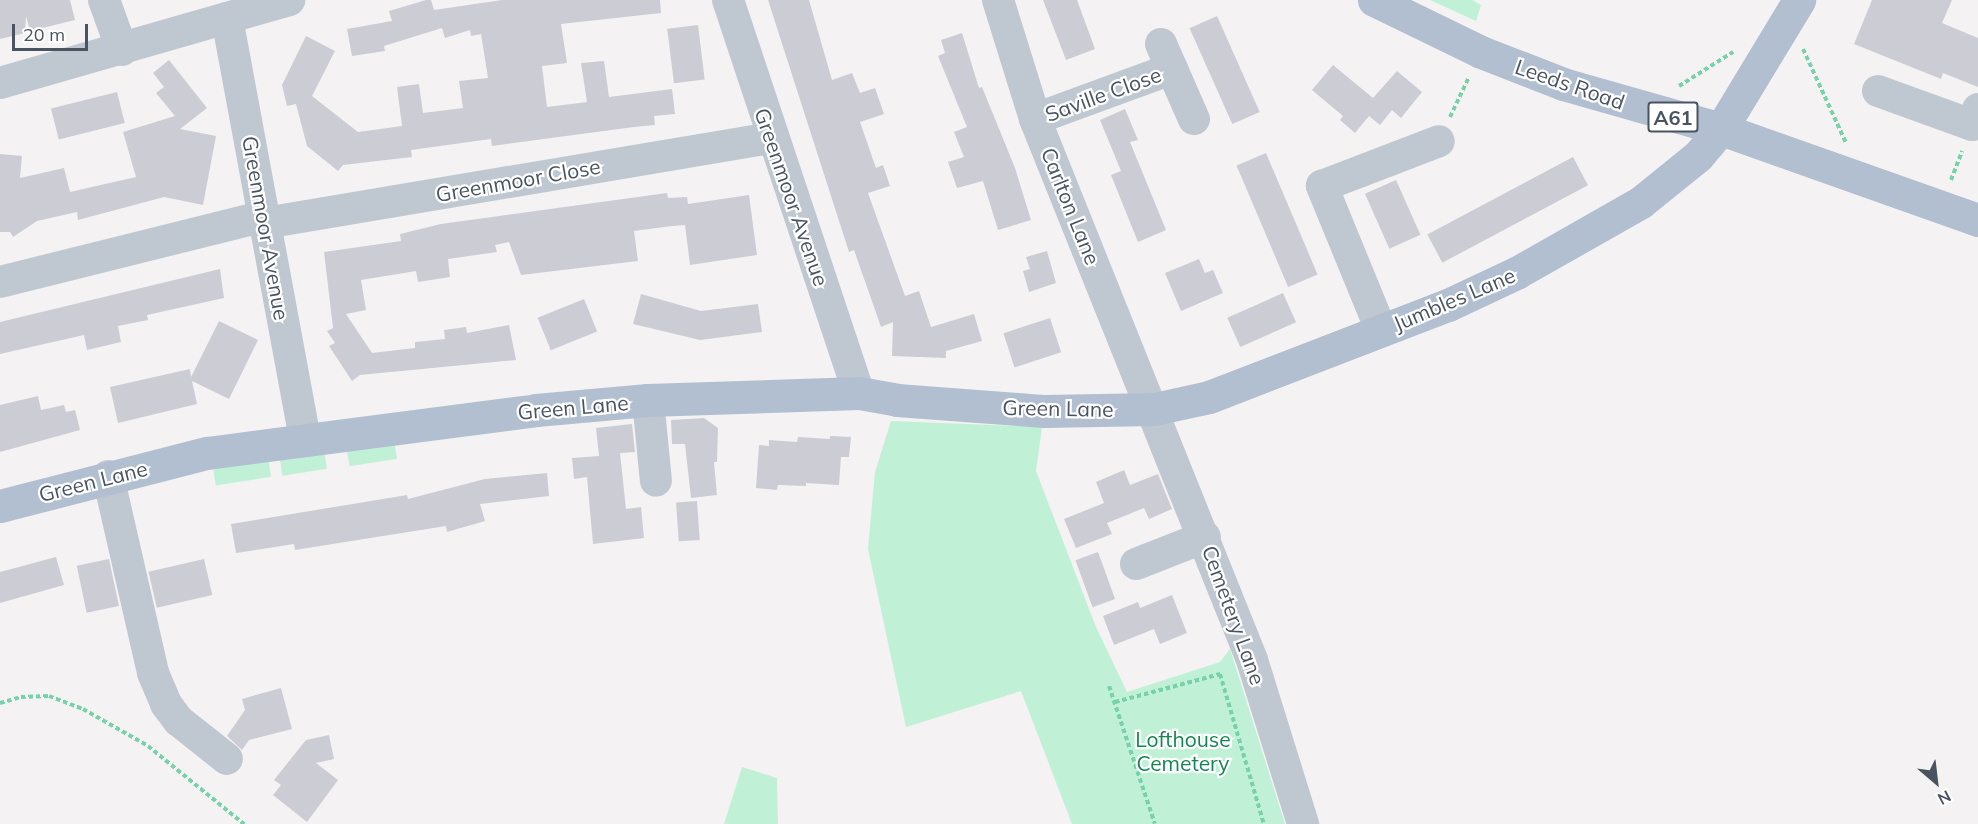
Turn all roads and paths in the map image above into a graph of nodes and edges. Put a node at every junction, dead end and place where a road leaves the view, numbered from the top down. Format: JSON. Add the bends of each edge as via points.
{"nodes":[{"id":1,"x":104,"y":0,"type":"edge"},
{"id":2,"x":289,"y":0,"type":"edge"},
{"id":3,"x":728,"y":0,"type":"edge"},
{"id":4,"x":998,"y":0,"type":"edge"},
{"id":5,"x":1374,"y":0,"type":"edge"},
{"id":6,"x":1799,"y":0,"type":"edge"},
{"id":7,"x":227,"y":18,"type":"junction"},
{"id":8,"x":122,"y":50,"type":"junction"},
{"id":9,"x":1481,"y":52,"type":"junction"},
{"id":10,"x":0,"y":83,"type":"edge"},
{"id":11,"x":1878,"y":91,"type":"dead end"},
{"id":12,"x":1975,"y":117,"type":"edge"},
{"id":13,"x":1035,"y":119,"type":"junction"},
{"id":14,"x":1194,"y":119,"type":"dead end"},
{"id":15,"x":1721,"y":129,"type":"junction"},
{"id":16,"x":771,"y":138,"type":"junction"},
{"id":17,"x":1439,"y":141,"type":"joint"},
{"id":18,"x":1941,"y":207,"type":"junction"},
{"id":19,"x":264,"y":219,"type":"junction"},
{"id":20,"x":1978,"y":220,"type":"edge"},
{"id":21,"x":0,"y":282,"type":"edge"},
{"id":22,"x":1381,"y":330,"type":"junction"},
{"id":23,"x":859,"y":393,"type":"junction"},
{"id":24,"x":648,"y":400,"type":"junction"},
{"id":25,"x":1154,"y":409,"type":"junction"},
{"id":26,"x":305,"y":438,"type":"junction"},
{"id":27,"x":108,"y":476,"type":"junction"},
{"id":28,"x":656,"y":481,"type":"dead end"},
{"id":29,"x":0,"y":506,"type":"edge"},
{"id":30,"x":1205,"y":537,"type":"junction"},
{"id":31,"x":1136,"y":564,"type":"dead end"},
{"id":32,"x":1109,"y":686,"type":"dead end"},
{"id":33,"x":1115,"y":702,"type":"junction"},
{"id":34,"x":0,"y":703,"type":"edge"},
{"id":35,"x":227,"y":759,"type":"dead end"},
{"id":36,"x":244,"y":824,"type":"edge"},
{"id":37,"x":1155,"y":824,"type":"edge"},
{"id":38,"x":1264,"y":824,"type":"edge"},
{"id":39,"x":1303,"y":824,"type":"edge"}],
"edges":[{"from":1,"to":8,"type":"street"},
{"from":2,"to":7,"type":"street"},
{"from":3,"to":16,"type":"street","name":"Greenmoor Avenue"},
{"from":4,"to":13,"type":"street","name":"Carlton Lane"},
{"from":5,"to":9,"type":"main road","name":"Leeds Road","number":"A61"},
{"from":6,"to":15,"type":"main road","name":"Jumbles Lane"},
{"from":7,"to":8,"type":"street"},
{"from":7,"to":19,"type":"street","name":"Greenmoor Avenue"},
{"from":8,"to":10,"type":"street"},
{"from":9,"to":15,"type":"main road","name":"Leeds Road","number":"A61","via":[[1563,84]]},
{"from":9,"to":17,"type":"path"},
{"from":11,"to":12,"type":"street"},
{"from":12,"to":18,"type":"path"},
{"from":13,"to":14,"type":"street","name":"Saville Close","via":[[1166,57]]},
{"from":13,"to":25,"type":"street","name":"Carlton Lane"},
{"from":15,"to":18,"type":"main road","name":"Leeds Road","number":"A61"},
{"from":15,"to":22,"type":"main road","name":"Jumbles Lane","via":[[1671,179],[1608,223],[1518,272]]},
{"from":16,"to":19,"type":"street","name":"Greenmoor Close"},
{"from":16,"to":23,"type":"street","name":"Greenmoor Avenue"},
{"from":17,"to":22,"type":"street","via":[[1322,186]]},
{"from":18,"to":20,"type":"main road","name":"Leeds Road","number":"A61"},
{"from":19,"to":21,"type":"street","name":"Greenmoor Close"},
{"from":19,"to":26,"type":"street","name":"Greenmoor Avenue"},
{"from":22,"to":25,"type":"main road","name":"Jumbles Lane","via":[[1209,397]]},
{"from":23,"to":24,"type":"main road","name":"Green Lane"},
{"from":23,"to":25,"type":"main road","name":"Green Lane","via":[[897,400],[1045,411]]},
{"from":24,"to":26,"type":"main road","name":"Green Lane"},
{"from":24,"to":28,"type":"street"},
{"from":25,"to":30,"type":"street","name":"Cemetery Lane"},
{"from":26,"to":27,"type":"main road","name":"Green Lane","via":[[207,453]]},
{"from":27,"to":29,"type":"main road","name":"Green Lane"},
{"from":27,"to":35,"type":"street","via":[[153,673],[166,704],[179,721]]},
{"from":30,"to":31,"type":"street"},
{"from":30,"to":39,"type":"street","name":"Cemetery Lane","via":[[1252,660]]},
{"from":32,"to":33,"type":"path"},
{"from":33,"to":37,"type":"path"},
{"from":33,"to":38,"type":"path","via":[[1220,674]]},
{"from":34,"to":36,"type":"path","via":[[21,697],[50,696],[83,709],[148,746]]}]}
